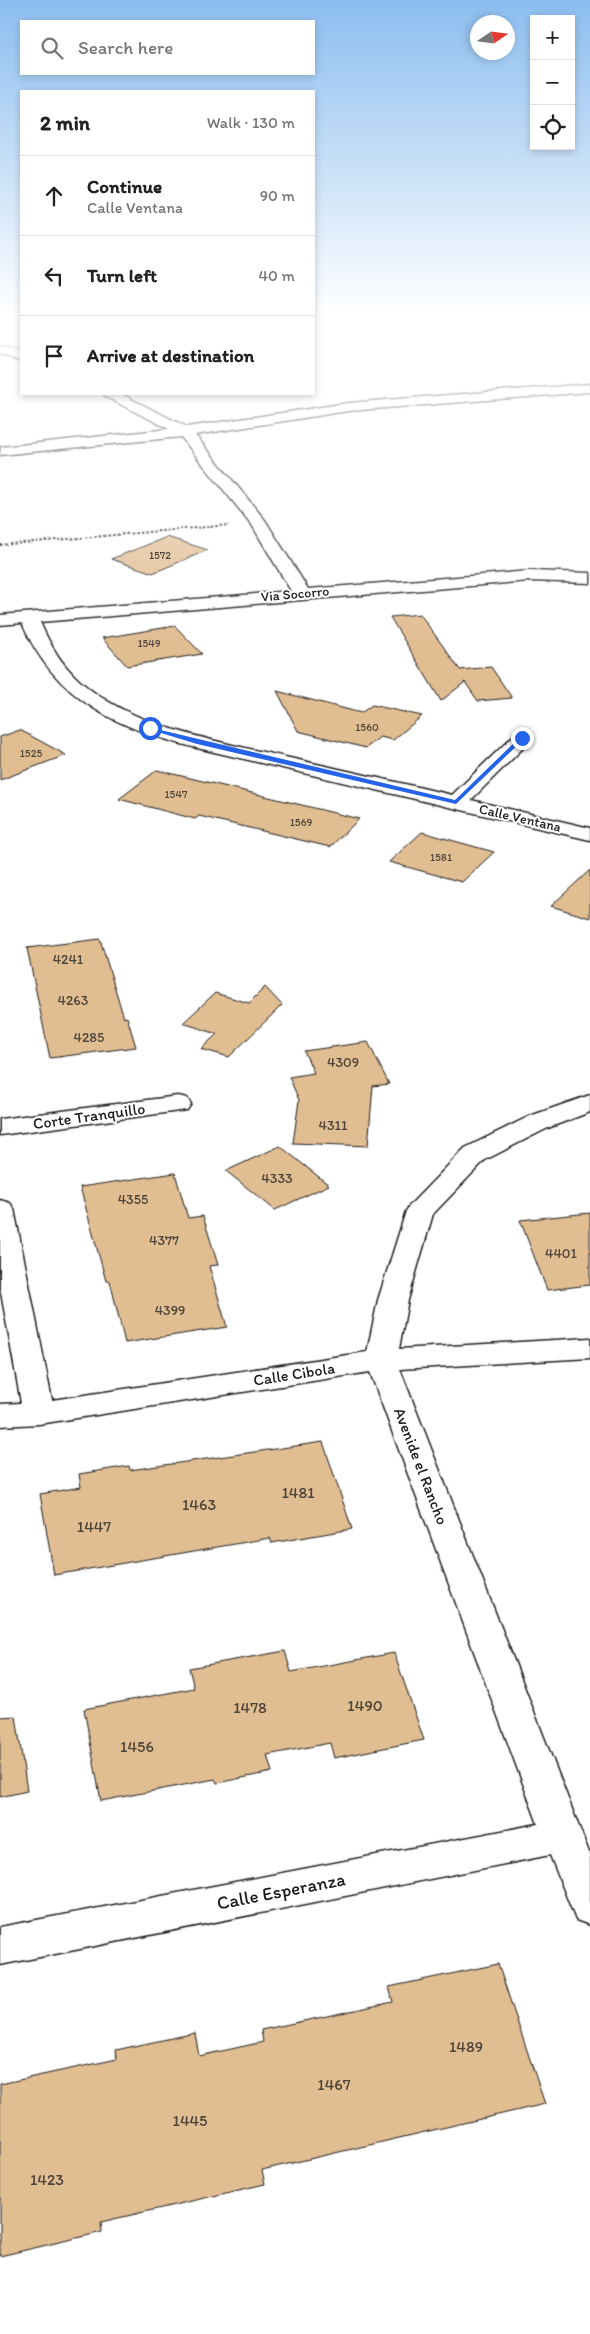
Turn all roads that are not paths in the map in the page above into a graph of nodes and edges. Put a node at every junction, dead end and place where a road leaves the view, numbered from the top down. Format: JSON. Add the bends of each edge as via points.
{"nodes":[{"id":1,"x":169,"y":424,"type":"edge"},
{"id":2,"x":238,"y":424,"type":"edge"},
{"id":3,"x":185,"y":432,"type":"junction"},
{"id":4,"x":1,"y":451,"type":"edge"},
{"id":5,"x":590,"y":578,"type":"edge"},
{"id":6,"x":302,"y":594,"type":"junction"},
{"id":7,"x":28,"y":618,"type":"junction"},
{"id":8,"x":0,"y":620,"type":"edge"},
{"id":9,"x":522,"y":738,"type":"dead end"},
{"id":10,"x":456,"y":803,"type":"junction"},
{"id":11,"x":590,"y":834,"type":"edge"},
{"id":12,"x":590,"y":1102,"type":"edge"},
{"id":13,"x":178,"y":1104,"type":"dead end"},
{"id":14,"x":0,"y":1128,"type":"edge"},
{"id":15,"x":0,"y":1209,"type":"edge"},
{"id":16,"x":590,"y":1348,"type":"edge"},
{"id":17,"x":381,"y":1360,"type":"junction"},
{"id":18,"x":39,"y":1413,"type":"junction"},
{"id":19,"x":0,"y":1415,"type":"edge"},
{"id":20,"x":562,"y":1836,"type":"junction"},
{"id":21,"x":590,"y":1907,"type":"edge"},
{"id":22,"x":0,"y":1946,"type":"edge"}],
"edges":[{"from":1,"to":3,"type":"street"},
{"from":2,"to":3,"type":"street"},
{"from":3,"to":4,"type":"street"},
{"from":3,"to":6,"type":"street","via":[[259,523]]},
{"from":5,"to":6,"type":"street","name":"Via Socorro","via":[[530,576]]},
{"from":6,"to":7,"type":"street","name":"Via Socorro"},
{"from":7,"to":8,"type":"street","name":"Via Socorro"},
{"from":7,"to":10,"type":"street","name":"Calle Ventana","via":[[36,640],[74,686],[104,708],[150,728]]},
{"from":9,"to":10,"type":"street"},
{"from":10,"to":11,"type":"street","name":"Calle Ventana"},
{"from":12,"to":17,"type":"street","via":[[539,1122],[475,1154],[420,1211],[392,1300]]},
{"from":13,"to":14,"type":"street","name":"Corte Tranquillo"},
{"from":15,"to":18,"type":"street"},
{"from":16,"to":17,"type":"street","name":"Calle Cibola"},
{"from":17,"to":18,"type":"street","name":"Calle Cibola"},
{"from":17,"to":20,"type":"street","name":"Avenide el Rancho"},
{"from":18,"to":19,"type":"street","name":"Calle Cibola"},
{"from":20,"to":21,"type":"street","name":"Avenide el Rancho"},
{"from":20,"to":22,"type":"street","name":"Calle Esperanza"}]}
